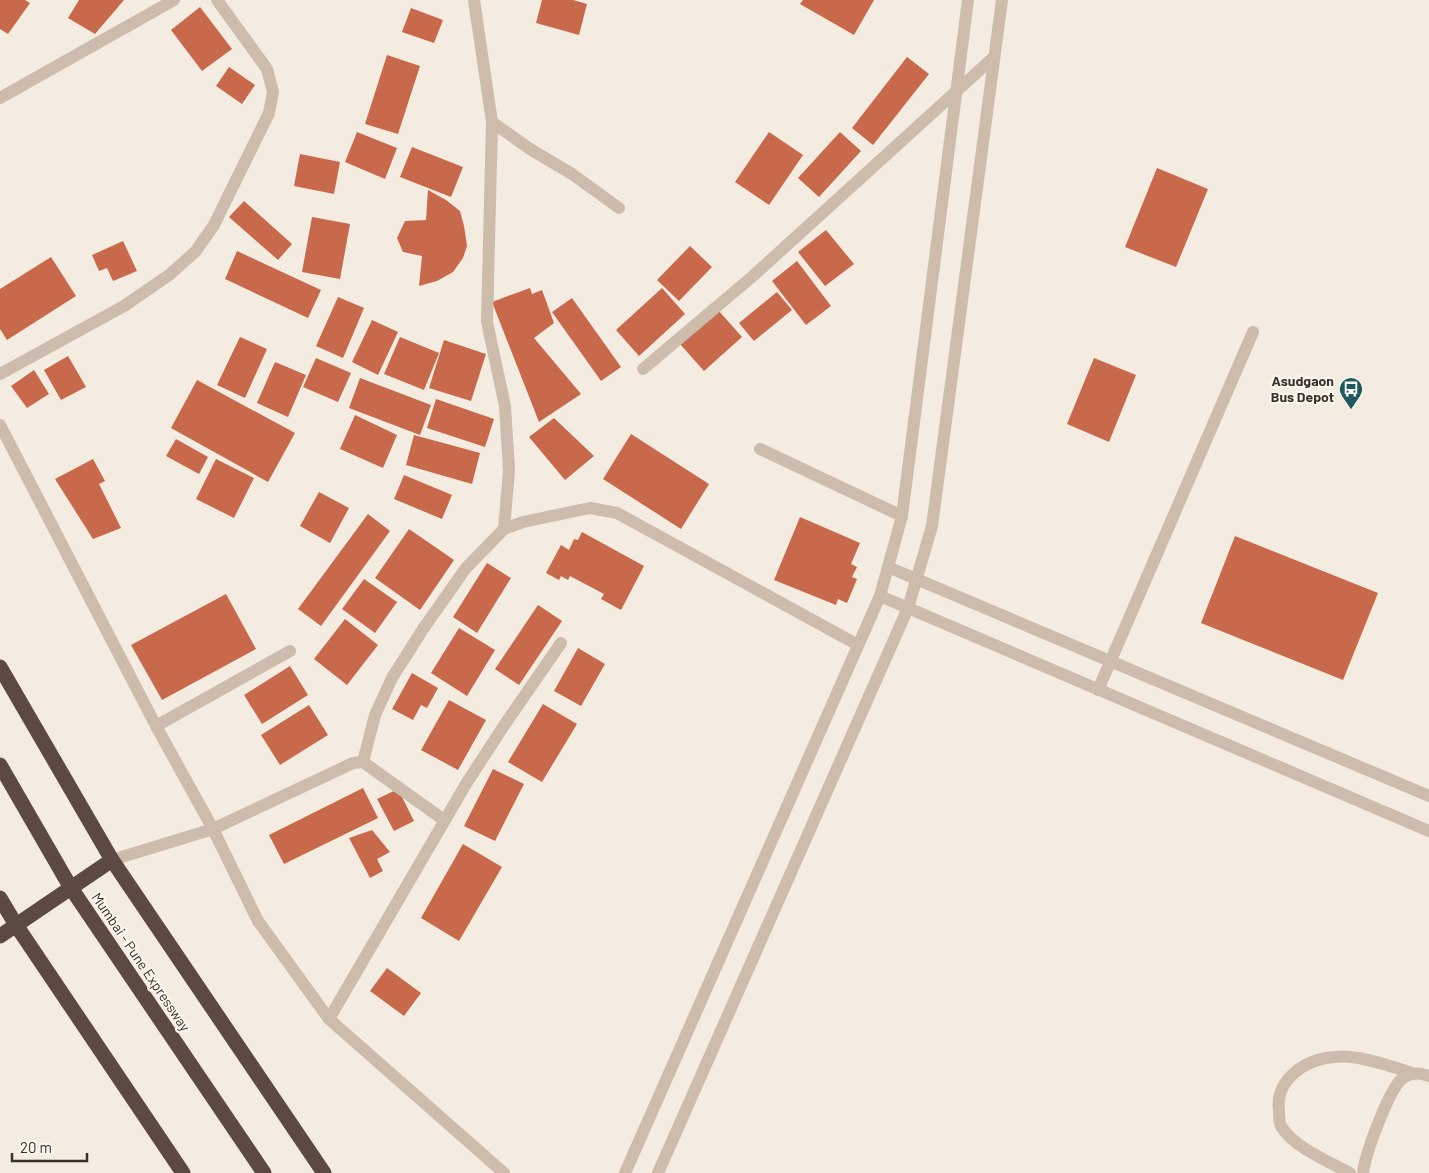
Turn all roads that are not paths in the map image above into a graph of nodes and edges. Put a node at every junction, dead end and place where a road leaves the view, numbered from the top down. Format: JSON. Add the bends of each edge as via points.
{"nodes":[{"id":1,"x":174,"y":0,"type":"edge"},
{"id":2,"x":217,"y":0,"type":"edge"},
{"id":3,"x":474,"y":0,"type":"edge"},
{"id":4,"x":1002,"y":0,"type":"edge"},
{"id":5,"x":966,"y":1,"type":"edge"},
{"id":6,"x":994,"y":57,"type":"junction"},
{"id":7,"x":956,"y":91,"type":"junction"},
{"id":8,"x":0,"y":98,"type":"edge"},
{"id":9,"x":492,"y":122,"type":"junction"},
{"id":10,"x":619,"y":208,"type":"dead end"},
{"id":11,"x":1253,"y":332,"type":"dead end"},
{"id":12,"x":644,"y":369,"type":"dead end"},
{"id":13,"x":0,"y":374,"type":"edge"},
{"id":14,"x":0,"y":425,"type":"edge"},
{"id":15,"x":760,"y":449,"type":"dead end"},
{"id":16,"x":902,"y":516,"type":"junction"},
{"id":17,"x":504,"y":529,"type":"junction"},
{"id":18,"x":888,"y":568,"type":"junction"},
{"id":19,"x":916,"y":580,"type":"junction"},
{"id":20,"x":880,"y":596,"type":"junction"},
{"id":21,"x":908,"y":608,"type":"junction"},
{"id":22,"x":561,"y":643,"type":"dead end"},
{"id":23,"x":858,"y":645,"type":"junction"},
{"id":24,"x":290,"y":652,"type":"dead end"},
{"id":25,"x":1110,"y":662,"type":"junction"},
{"id":26,"x":0,"y":667,"type":"edge"},
{"id":27,"x":1098,"y":690,"type":"junction"},
{"id":28,"x":156,"y":726,"type":"junction"},
{"id":29,"x":363,"y":762,"type":"junction"},
{"id":30,"x":0,"y":765,"type":"edge"},
{"id":31,"x":1429,"y":796,"type":"edge"},
{"id":32,"x":444,"y":820,"type":"junction"},
{"id":33,"x":213,"y":829,"type":"junction"},
{"id":34,"x":1429,"y":831,"type":"edge"},
{"id":35,"x":112,"y":860,"type":"junction"},
{"id":36,"x":0,"y":898,"type":"edge"},
{"id":37,"x":0,"y":936,"type":"edge"},
{"id":38,"x":329,"y":1019,"type":"junction"},
{"id":39,"x":1412,"y":1073,"type":"junction"},
{"id":40,"x":1429,"y":1076,"type":"edge"},
{"id":41,"x":183,"y":1173,"type":"edge"},
{"id":42,"x":264,"y":1173,"type":"edge"},
{"id":43,"x":324,"y":1173,"type":"edge"},
{"id":44,"x":504,"y":1173,"type":"edge"},
{"id":45,"x":625,"y":1173,"type":"edge"},
{"id":46,"x":658,"y":1173,"type":"edge"},
{"id":47,"x":1350,"y":1173,"type":"edge"},
{"id":48,"x":1364,"y":1173,"type":"edge"}],
"edges":[{"from":1,"to":8,"type":"street"},
{"from":2,"to":13,"type":"street","via":[[268,70],[273,92],[270,113],[214,225],[195,252],[124,306]]},
{"from":3,"to":9,"type":"street"},
{"from":4,"to":6,"type":"street"},
{"from":5,"to":7,"type":"street"},
{"from":6,"to":7,"type":"street"},
{"from":6,"to":19,"type":"street","via":[[932,526]]},
{"from":7,"to":12,"type":"street","via":[[753,276]]},
{"from":7,"to":16,"type":"street"},
{"from":9,"to":10,"type":"street"},
{"from":9,"to":17,"type":"street","via":[[487,322],[505,406],[509,470]]},
{"from":11,"to":25,"type":"street"},
{"from":14,"to":28,"type":"street"},
{"from":15,"to":16,"type":"street"},
{"from":16,"to":18,"type":"street"},
{"from":17,"to":23,"type":"street","via":[[590,508],[616,513]]},
{"from":17,"to":29,"type":"street","via":[[466,568],[392,678],[375,714]]},
{"from":18,"to":19,"type":"street"},
{"from":18,"to":20,"type":"street"},
{"from":19,"to":21,"type":"street"},
{"from":19,"to":25,"type":"street"},
{"from":20,"to":21,"type":"street"},
{"from":20,"to":23,"type":"street"},
{"from":21,"to":27,"type":"street"},
{"from":21,"to":46,"type":"street"},
{"from":22,"to":32,"type":"street"},
{"from":23,"to":45,"type":"street"},
{"from":24,"to":28,"type":"street"},
{"from":25,"to":27,"type":"street"},
{"from":25,"to":31,"type":"street"},
{"from":26,"to":35,"type":"highway"},
{"from":27,"to":34,"type":"street"},
{"from":28,"to":33,"type":"street"},
{"from":29,"to":32,"type":"street"},
{"from":29,"to":33,"type":"street","via":[[352,763]]},
{"from":30,"to":42,"type":"highway","name":"Mumbai - Pune Expressway","bridge":true,"via":[[72,888]]},
{"from":32,"to":38,"type":"street"},
{"from":33,"to":35,"type":"street"},
{"from":33,"to":38,"type":"street","via":[[258,921]]},
{"from":35,"to":37,"type":"highway"},
{"from":35,"to":43,"type":"highway"},
{"from":36,"to":41,"type":"highway","bridge":true},
{"from":38,"to":44,"type":"street"},
{"from":39,"to":40,"type":"street"},
{"from":39,"to":47,"type":"street","via":[[1374,1061],[1336,1056],[1314,1060],[1296,1070],[1283,1086],[1278,1105],[1280,1125],[1293,1140]]},
{"from":39,"to":48,"type":"street","via":[[1394,1088],[1364,1165]]}]}
